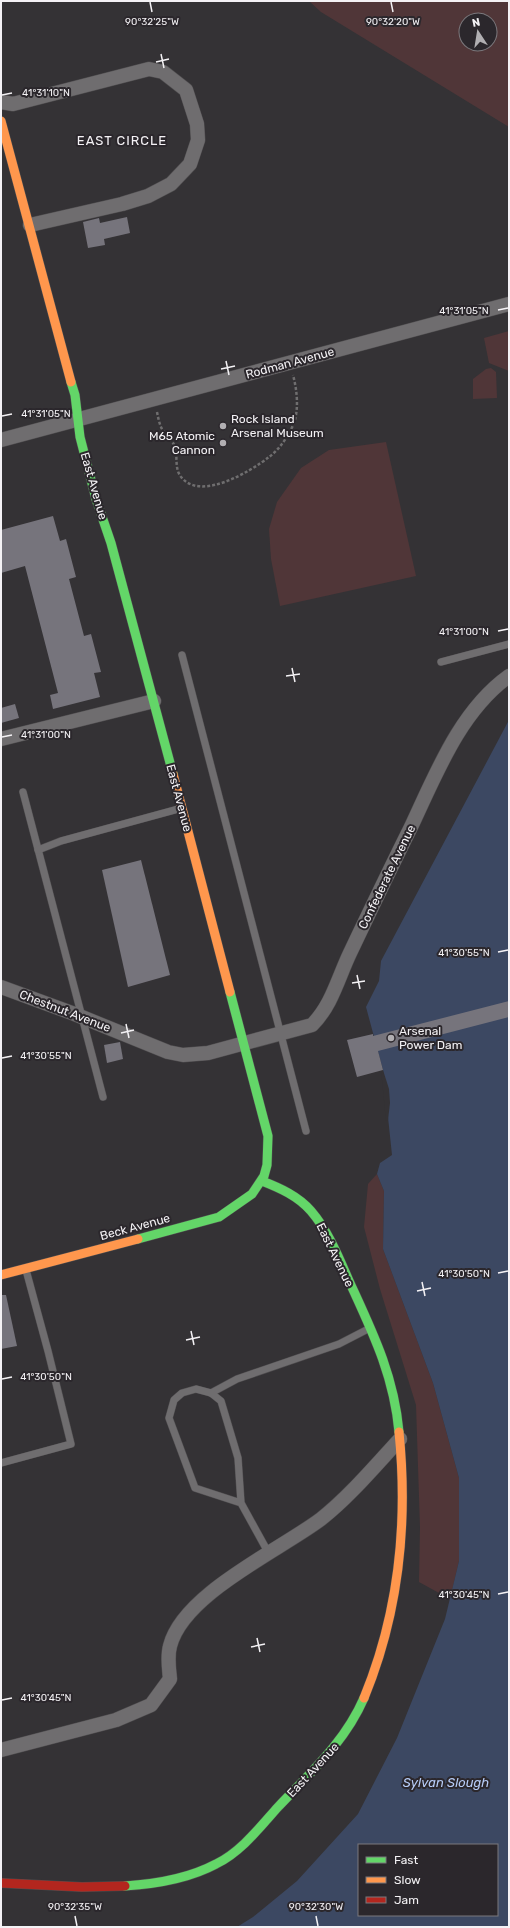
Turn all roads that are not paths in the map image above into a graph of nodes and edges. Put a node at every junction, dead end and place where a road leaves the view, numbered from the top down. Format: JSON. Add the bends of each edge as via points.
{"nodes":[{"id":1,"x":1,"y":102,"type":"edge"},
{"id":2,"x":1,"y":121,"type":"edge"},
{"id":3,"x":30,"y":225,"type":"junction"},
{"id":4,"x":509,"y":304,"type":"edge"},
{"id":5,"x":79,"y":419,"type":"junction"},
{"id":6,"x":1,"y":440,"type":"edge"},
{"id":7,"x":509,"y":644,"type":"edge"},
{"id":8,"x":182,"y":655,"type":"dead end"},
{"id":9,"x":441,"y":662,"type":"dead end"},
{"id":10,"x":509,"y":676,"type":"edge"},
{"id":11,"x":154,"y":701,"type":"junction"},
{"id":12,"x":1,"y":739,"type":"edge"},
{"id":13,"x":23,"y":792,"type":"dead end"},
{"id":14,"x":182,"y":808,"type":"junction"},
{"id":15,"x":38,"y":850,"type":"junction"},
{"id":16,"x":1,"y":987,"type":"edge"},
{"id":17,"x":83,"y":1018,"type":"junction"},
{"id":18,"x":279,"y":1034,"type":"junction"},
{"id":19,"x":244,"y":1043,"type":"junction"},
{"id":20,"x":103,"y":1097,"type":"dead end"},
{"id":21,"x":306,"y":1131,"type":"dead end"},
{"id":22,"x":262,"y":1181,"type":"junction"},
{"id":23,"x":25,"y":1268,"type":"junction"},
{"id":24,"x":1,"y":1275,"type":"edge"},
{"id":25,"x":370,"y":1328,"type":"junction"},
{"id":26,"x":211,"y":1393,"type":"junction"},
{"id":27,"x":400,"y":1439,"type":"junction"},
{"id":28,"x":1,"y":1463,"type":"edge"},
{"id":29,"x":241,"y":1504,"type":"junction"},
{"id":30,"x":268,"y":1552,"type":"junction"},
{"id":31,"x":1,"y":1750,"type":"edge"},
{"id":32,"x":1,"y":1883,"type":"edge"}],
"edges":[{"from":1,"to":3,"type":"street","via":[[13,104],[148,69],[163,72],[186,90],[197,124],[198,140],[190,164],[171,184],[148,196],[122,204]]},
{"from":2,"to":3,"type":"street","name":"East Avenue"},
{"from":3,"to":5,"type":"street","name":"East Avenue"},
{"from":4,"to":5,"type":"street","name":"Rodman Avenue"},
{"from":5,"to":6,"type":"street","name":"Rodman Avenue"},
{"from":5,"to":11,"type":"street","name":"East Avenue","via":[[80,437],[96,499],[111,543]]},
{"from":7,"to":9,"type":"lane"},
{"from":8,"to":18,"type":"lane"},
{"from":10,"to":18,"type":"street","name":"Confederate Avenue","via":[[480,702],[456,737],[321,1015],[312,1025]]},
{"from":11,"to":12,"type":"street"},
{"from":11,"to":14,"type":"street","name":"East Avenue"},
{"from":13,"to":15,"type":"lane"},
{"from":14,"to":15,"type":"lane"},
{"from":14,"to":19,"type":"street","name":"East Avenue"},
{"from":15,"to":17,"type":"lane"},
{"from":16,"to":17,"type":"street","name":"Chestnut Avenue"},
{"from":17,"to":19,"type":"street","name":"Chestnut Avenue","via":[[168,1052],[183,1055],[208,1053]]},
{"from":17,"to":20,"type":"lane"},
{"from":18,"to":19,"type":"street","name":"Confederate Avenue"},
{"from":18,"to":21,"type":"lane"},
{"from":19,"to":22,"type":"street","name":"East Avenue","via":[[268,1136],[268,1160]]},
{"from":22,"to":23,"type":"street","name":"Beck Avenue","via":[[248,1200],[219,1217]]},
{"from":22,"to":25,"type":"street","name":"East Avenue","via":[[287,1191],[314,1212]]},
{"from":23,"to":24,"type":"street","name":"Beck Avenue"},
{"from":23,"to":28,"type":"lane","via":[[71,1444]]},
{"from":25,"to":26,"type":"lane","via":[[339,1344],[237,1379]]},
{"from":25,"to":27,"type":"street","name":"East Avenue","via":[[393,1388]]},
{"from":26,"to":29,"type":"lane","via":[[221,1401],[238,1458]]},
{"from":26,"to":29,"type":"lane","via":[[196,1389],[182,1393],[174,1400],[169,1418],[172,1430],[195,1488]]},
{"from":27,"to":30,"type":"street","via":[[321,1519]]},
{"from":27,"to":32,"type":"street","name":"East Avenue","via":[[404,1462],[402,1535],[394,1600],[386,1635],[363,1702],[343,1737],[322,1761],[235,1850],[204,1870],[146,1885],[87,1887]]},
{"from":29,"to":30,"type":"lane"},
{"from":30,"to":31,"type":"street","via":[[194,1607],[182,1620],[170,1645],[170,1679],[151,1705],[116,1720]]}]}
